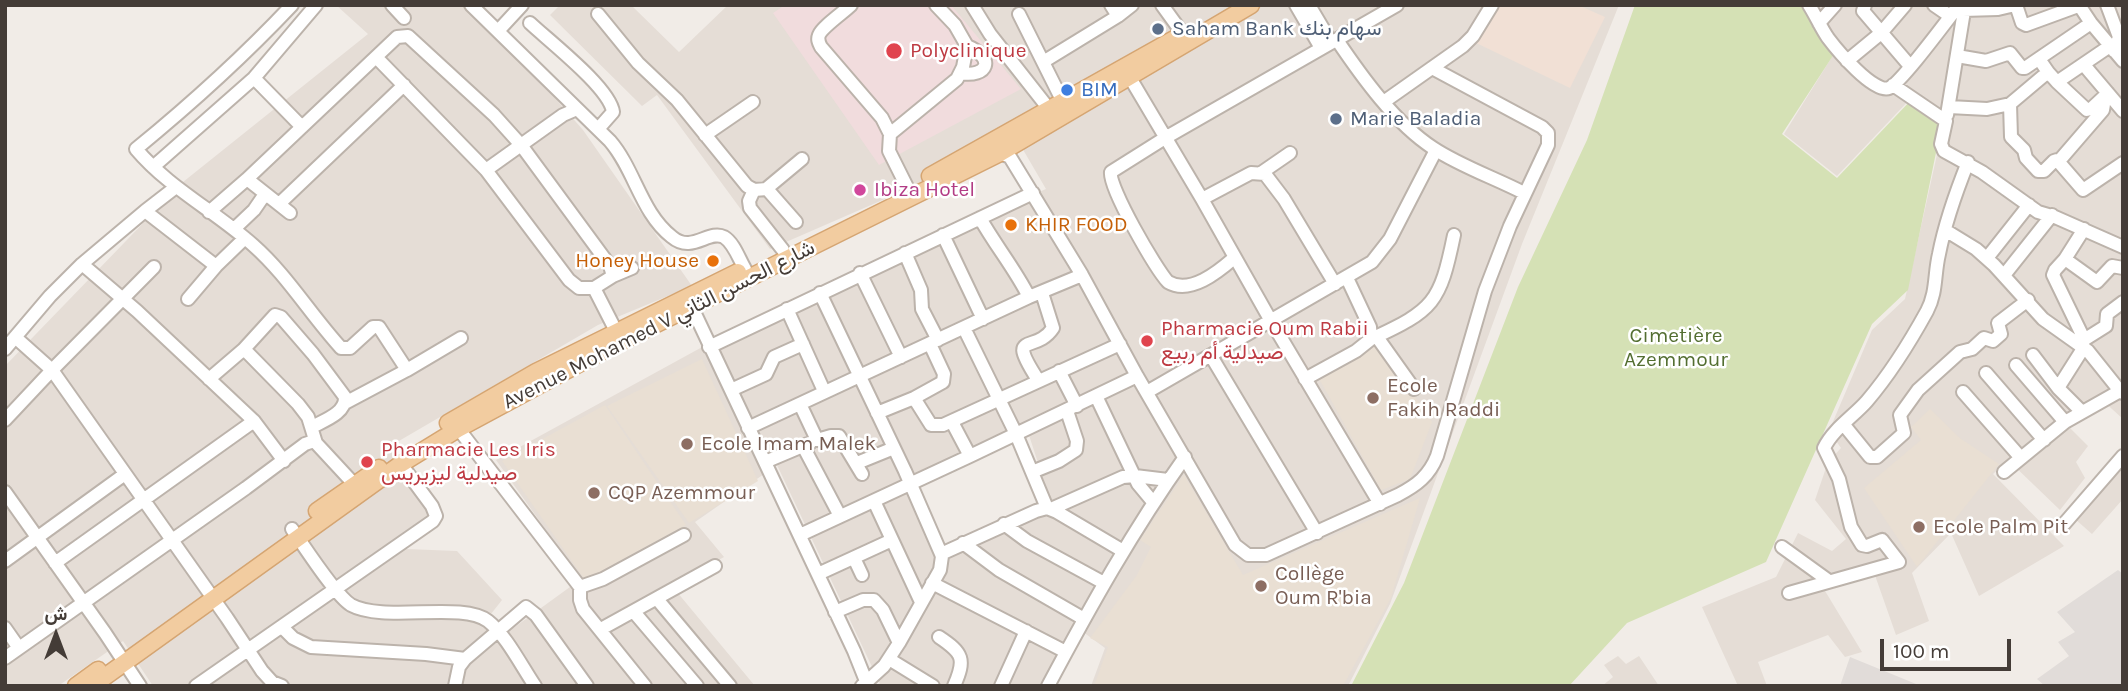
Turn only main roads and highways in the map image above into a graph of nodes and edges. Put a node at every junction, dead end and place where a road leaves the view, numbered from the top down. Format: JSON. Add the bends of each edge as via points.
{"nodes":[{"id":1,"x":1233,"y":5,"type":"edge"},
{"id":2,"x":1251,"y":5,"type":"edge"},
{"id":3,"x":1127,"y":72,"type":"junction"},
{"id":4,"x":1003,"y":147,"type":"junction"},
{"id":5,"x":905,"y":192,"type":"junction"},
{"id":6,"x":689,"y":302,"type":"junction"},
{"id":7,"x":455,"y":425,"type":"junction"},
{"id":8,"x":295,"y":533,"type":"junction"},
{"id":9,"x":122,"y":659,"type":"junction"},
{"id":10,"x":76,"y":686,"type":"edge"},
{"id":11,"x":92,"y":686,"type":"edge"}],
"edges":[{"from":1,"to":3,"type":"main road","name":"Avenue Mohamed V شارع الحسن الثاني"},
{"from":2,"to":3,"type":"main road","name":"Avenue Mohamed V شارع الحسن الثاني"},
{"from":3,"to":4,"type":"main road","name":"Avenue Mohamed V شارع الحسن الثاني"},
{"from":3,"to":4,"type":"main road","name":"Avenue Mohamed V شارع الحسن الثاني","via":[[1056,106]]},
{"from":4,"to":5,"type":"main road","name":"Avenue Mohamed V شارع الحسن الثاني"},
{"from":5,"to":6,"type":"main road","name":"Avenue Mohamed V شارع الحسن الثاني"},
{"from":5,"to":6,"type":"main road","name":"Avenue Mohamed V شارع الحسن الثاني","via":[[745,269]]},
{"from":6,"to":7,"type":"main road","name":"Avenue Mohamed V شارع الحسن الثاني"},
{"from":6,"to":7,"type":"main road","name":"Avenue Mohamed V شارع الحسن الثاني","via":[[617,331],[536,372]]},
{"from":7,"to":8,"type":"main road","name":"Avenue Mohamed V شارع الحسن الثاني"},
{"from":7,"to":8,"type":"main road","name":"Avenue Mohamed V شارع الحسن الثاني","via":[[354,484]]},
{"from":8,"to":9,"type":"main road","name":"Avenue Mohamed V شارع الحسن الثاني"},
{"from":9,"to":10,"type":"main road","name":"Avenue Mohamed V شارع الحسن الثاني"},
{"from":9,"to":11,"type":"main road","name":"Avenue Mohamed V شارع الحسن الثاني"}]}
